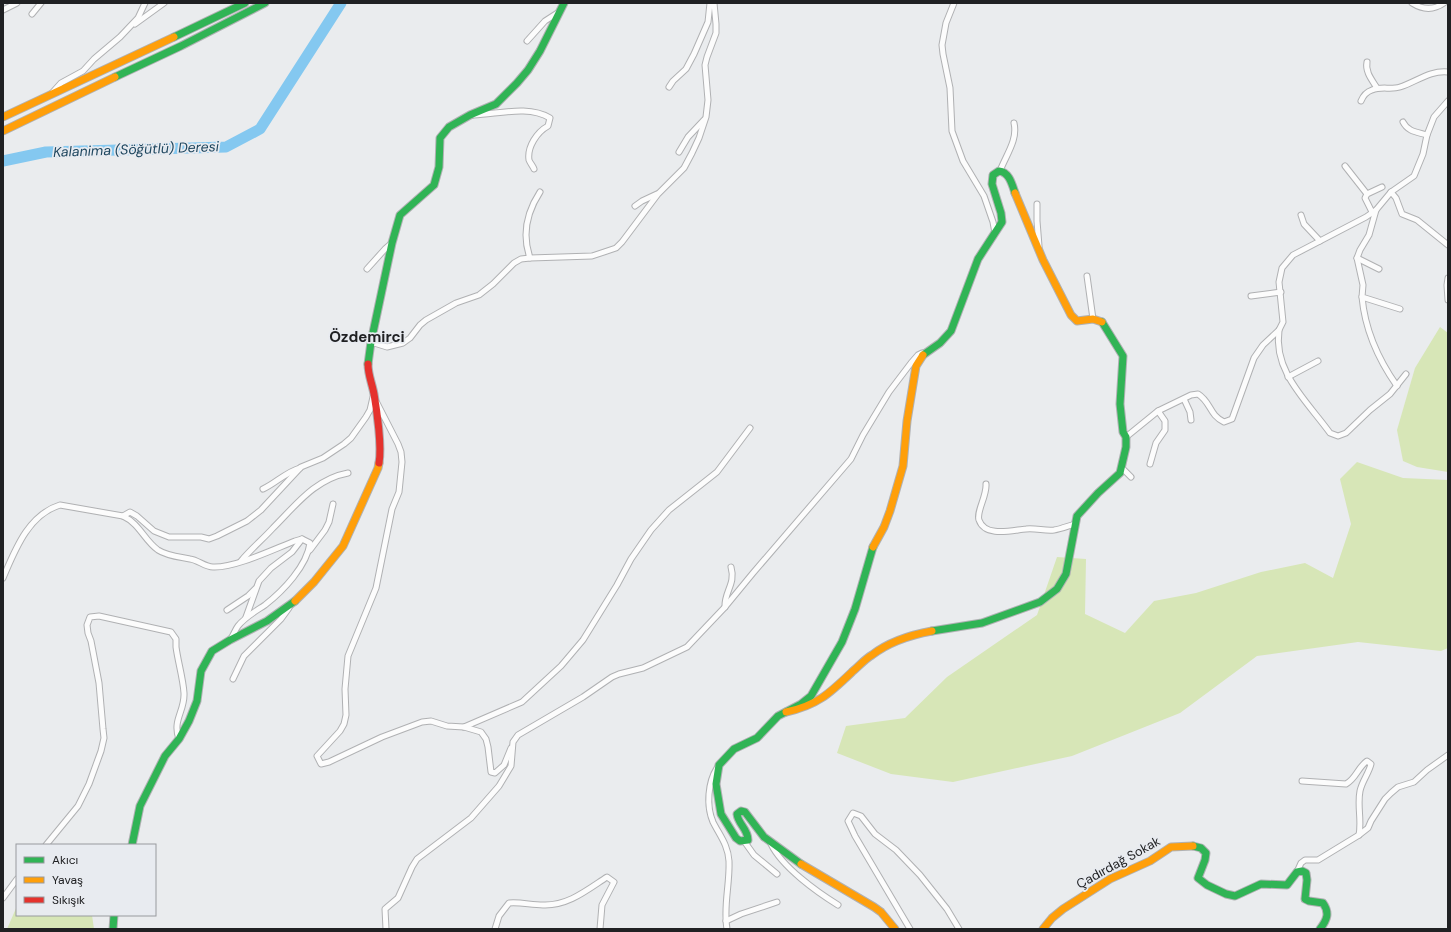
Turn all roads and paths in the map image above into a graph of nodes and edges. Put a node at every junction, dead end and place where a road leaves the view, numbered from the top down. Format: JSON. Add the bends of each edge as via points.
{"nodes":[{"id":1,"x":17,"y":3,"type":"edge"},
{"id":2,"x":41,"y":3,"type":"edge"},
{"id":3,"x":146,"y":3,"type":"edge"},
{"id":4,"x":164,"y":3,"type":"edge"},
{"id":5,"x":246,"y":3,"type":"edge"},
{"id":6,"x":265,"y":3,"type":"edge"},
{"id":7,"x":564,"y":3,"type":"edge"},
{"id":8,"x":710,"y":3,"type":"edge"},
{"id":9,"x":714,"y":3,"type":"edge"},
{"id":10,"x":954,"y":3,"type":"edge"},
{"id":11,"x":1412,"y":3,"type":"edge"},
{"id":12,"x":1444,"y":3,"type":"edge"},
{"id":13,"x":3,"y":10,"type":"edge"},
{"id":14,"x":559,"y":12,"type":"junction"},
{"id":15,"x":32,"y":14,"type":"dead end"},
{"id":16,"x":126,"y":31,"type":"junction"},
{"id":17,"x":527,"y":41,"type":"dead end"},
{"id":18,"x":1367,"y":62,"type":"dead end"},
{"id":19,"x":1448,"y":72,"type":"edge"},
{"id":20,"x":669,"y":87,"type":"dead end"},
{"id":21,"x":1377,"y":88,"type":"junction"},
{"id":22,"x":50,"y":96,"type":"junction"},
{"id":23,"x":1361,"y":101,"type":"dead end"},
{"id":24,"x":1448,"y":101,"type":"edge"},
{"id":25,"x":470,"y":115,"type":"junction"},
{"id":26,"x":3,"y":117,"type":"edge"},
{"id":27,"x":706,"y":117,"type":"junction"},
{"id":28,"x":1403,"y":122,"type":"dead end"},
{"id":29,"x":1014,"y":123,"type":"dead end"},
{"id":30,"x":3,"y":131,"type":"edge"},
{"id":31,"x":1427,"y":135,"type":"junction"},
{"id":32,"x":679,"y":152,"type":"dead end"},
{"id":33,"x":1345,"y":166,"type":"dead end"},
{"id":34,"x":534,"y":169,"type":"dead end"},
{"id":35,"x":1000,"y":171,"type":"junction"},
{"id":36,"x":1382,"y":187,"type":"dead end"},
{"id":37,"x":540,"y":192,"type":"dead end"},
{"id":38,"x":1391,"y":192,"type":"junction"},
{"id":39,"x":658,"y":194,"type":"junction"},
{"id":40,"x":1367,"y":194,"type":"junction"},
{"id":41,"x":1037,"y":204,"type":"dead end"},
{"id":42,"x":635,"y":206,"type":"dead end"},
{"id":43,"x":1374,"y":211,"type":"junction"},
{"id":44,"x":1301,"y":215,"type":"dead end"},
{"id":45,"x":995,"y":234,"type":"junction"},
{"id":46,"x":1320,"y":241,"type":"junction"},
{"id":47,"x":392,"y":243,"type":"junction"},
{"id":48,"x":1448,"y":245,"type":"edge"},
{"id":49,"x":1041,"y":255,"type":"junction"},
{"id":50,"x":530,"y":258,"type":"junction"},
{"id":51,"x":1357,"y":258,"type":"junction"},
{"id":52,"x":1379,"y":269,"type":"dead end"},
{"id":53,"x":367,"y":270,"type":"dead end"},
{"id":54,"x":1087,"y":276,"type":"dead end"},
{"id":55,"x":1448,"y":278,"type":"edge"},
{"id":56,"x":1280,"y":292,"type":"junction"},
{"id":57,"x":1251,"y":296,"type":"dead end"},
{"id":58,"x":1362,"y":297,"type":"junction"},
{"id":59,"x":1448,"y":300,"type":"edge"},
{"id":60,"x":1400,"y":309,"type":"dead end"},
{"id":61,"x":1093,"y":319,"type":"junction"},
{"id":62,"x":1279,"y":330,"type":"junction"},
{"id":63,"x":371,"y":342,"type":"junction"},
{"id":64,"x":926,"y":352,"type":"junction"},
{"id":65,"x":1318,"y":361,"type":"dead end"},
{"id":66,"x":1406,"y":374,"type":"dead end"},
{"id":67,"x":1288,"y":378,"type":"junction"},
{"id":68,"x":1397,"y":386,"type":"junction"},
{"id":69,"x":374,"y":394,"type":"junction"},
{"id":70,"x":1184,"y":399,"type":"junction"},
{"id":71,"x":1158,"y":411,"type":"junction"},
{"id":72,"x":1191,"y":420,"type":"dead end"},
{"id":73,"x":750,"y":428,"type":"dead end"},
{"id":74,"x":1126,"y":437,"type":"junction"},
{"id":75,"x":1150,"y":464,"type":"dead end"},
{"id":76,"x":301,"y":467,"type":"junction"},
{"id":77,"x":1122,"y":468,"type":"junction"},
{"id":78,"x":348,"y":472,"type":"dead end"},
{"id":79,"x":1131,"y":477,"type":"dead end"},
{"id":80,"x":986,"y":484,"type":"dead end"},
{"id":81,"x":263,"y":489,"type":"dead end"},
{"id":82,"x":333,"y":504,"type":"dead end"},
{"id":83,"x":123,"y":516,"type":"junction"},
{"id":84,"x":1075,"y":524,"type":"junction"},
{"id":85,"x":302,"y":539,"type":"junction"},
{"id":86,"x":309,"y":551,"type":"junction"},
{"id":87,"x":241,"y":561,"type":"junction"},
{"id":88,"x":731,"y":568,"type":"dead end"},
{"id":89,"x":3,"y":578,"type":"edge"},
{"id":90,"x":255,"y":589,"type":"junction"},
{"id":91,"x":291,"y":605,"type":"junction"},
{"id":92,"x":726,"y":607,"type":"junction"},
{"id":93,"x":227,"y":610,"type":"dead end"},
{"id":94,"x":243,"y":621,"type":"junction"},
{"id":95,"x":230,"y":640,"type":"junction"},
{"id":96,"x":233,"y":679,"type":"dead end"},
{"id":97,"x":786,"y":712,"type":"junction"},
{"id":98,"x":464,"y":727,"type":"junction"},
{"id":99,"x":179,"y":739,"type":"junction"},
{"id":100,"x":513,"y":742,"type":"junction"},
{"id":101,"x":1448,"y":755,"type":"edge"},
{"id":102,"x":719,"y":765,"type":"junction"},
{"id":103,"x":1302,"y":781,"type":"dead end"},
{"id":104,"x":1359,"y":836,"type":"junction"},
{"id":105,"x":744,"y":841,"type":"junction"},
{"id":106,"x":770,"y":843,"type":"junction"},
{"id":107,"x":47,"y":844,"type":"edge"},
{"id":108,"x":132,"y":844,"type":"edge"},
{"id":109,"x":1297,"y":872,"type":"junction"},
{"id":110,"x":777,"y":874,"type":"dead end"},
{"id":111,"x":16,"y":880,"type":"edge"},
{"id":112,"x":3,"y":898,"type":"edge"},
{"id":113,"x":777,"y":902,"type":"dead end"},
{"id":114,"x":838,"y":906,"type":"dead end"},
{"id":115,"x":114,"y":916,"type":"edge"},
{"id":116,"x":726,"y":921,"type":"junction"},
{"id":117,"x":113,"y":929,"type":"edge"},
{"id":118,"x":386,"y":929,"type":"edge"},
{"id":119,"x":495,"y":929,"type":"edge"},
{"id":120,"x":600,"y":929,"type":"edge"},
{"id":121,"x":727,"y":929,"type":"edge"},
{"id":122,"x":895,"y":929,"type":"edge"},
{"id":123,"x":910,"y":929,"type":"edge"},
{"id":124,"x":959,"y":929,"type":"edge"},
{"id":125,"x":1043,"y":929,"type":"edge"},
{"id":126,"x":1320,"y":929,"type":"edge"}],
"edges":[{"from":1,"to":13,"type":"street"},
{"from":2,"to":15,"type":"street"},
{"from":3,"to":16,"type":"street","via":[[138,18]]},
{"from":4,"to":16,"type":"street"},
{"from":5,"to":22,"type":"street"},
{"from":6,"to":30,"type":"street"},
{"from":7,"to":14,"type":"street"},
{"from":8,"to":20,"type":"street","via":[[708,22],[694,54],[686,69]]},
{"from":9,"to":27,"type":"street","via":[[716,33],[706,65]]},
{"from":10,"to":45,"type":"street","via":[[947,18],[942,45],[950,88],[952,131],[963,161],[984,196]]},
{"from":11,"to":12,"type":"street","via":[[1434,9]]},
{"from":14,"to":17,"type":"street","via":[[545,21]]},
{"from":14,"to":25,"type":"street","via":[[528,70],[496,104]]},
{"from":16,"to":22,"type":"street","via":[[83,71],[61,83]]},
{"from":18,"to":21,"type":"street","via":[[1368,74]]},
{"from":19,"to":21,"type":"street","via":[[1423,77],[1399,87]]},
{"from":21,"to":23,"type":"street","via":[[1365,94]]},
{"from":22,"to":26,"type":"street"},
{"from":24,"to":31,"type":"street","via":[[1434,117]]},
{"from":25,"to":34,"type":"street","via":[[525,110],[550,118],[548,126],[541,130],[532,144],[530,161]]},
{"from":25,"to":47,"type":"street","via":[[449,127],[440,138],[439,167],[434,185],[400,215]]},
{"from":27,"to":32,"type":"street","via":[[688,137]]},
{"from":27,"to":39,"type":"street","via":[[684,168]]},
{"from":28,"to":31,"type":"street","via":[[1406,128]]},
{"from":29,"to":35,"type":"street","via":[[1014,140]]},
{"from":31,"to":38,"type":"street","via":[[1414,176]]},
{"from":33,"to":40,"type":"street"},
{"from":35,"to":45,"type":"street","via":[[996,172],[992,180],[1002,218]]},
{"from":35,"to":49,"type":"street","via":[[1009,178]]},
{"from":36,"to":40,"type":"street"},
{"from":37,"to":50,"type":"street","via":[[531,206],[526,232]]},
{"from":38,"to":43,"type":"street"},
{"from":38,"to":48,"type":"street","via":[[1402,214],[1417,220]]},
{"from":39,"to":42,"type":"street"},
{"from":39,"to":50,"type":"street","via":[[616,248],[592,256]]},
{"from":40,"to":43,"type":"street","via":[[1365,198]]},
{"from":41,"to":49,"type":"street"},
{"from":43,"to":46,"type":"street"},
{"from":43,"to":51,"type":"street","via":[[1369,235]]},
{"from":44,"to":46,"type":"street","via":[[1304,224]]},
{"from":45,"to":64,"type":"street","via":[[978,259],[951,331],[940,344]]},
{"from":46,"to":56,"type":"street","via":[[1293,255],[1282,268]]},
{"from":47,"to":53,"type":"street"},
{"from":47,"to":63,"type":"street"},
{"from":49,"to":61,"type":"street","via":[[1073,319]]},
{"from":50,"to":63,"type":"street","via":[[514,263],[480,295],[456,303],[420,324],[403,343],[387,347]]},
{"from":51,"to":52,"type":"street"},
{"from":51,"to":58,"type":"street","via":[[1363,285]]},
{"from":54,"to":61,"type":"street"},
{"from":55,"to":59,"type":"street"},
{"from":56,"to":57,"type":"street"},
{"from":56,"to":62,"type":"street","via":[[1283,322]]},
{"from":58,"to":60,"type":"street"},
{"from":58,"to":68,"type":"street","via":[[1371,338]]},
{"from":61,"to":74,"type":"street","via":[[1104,324],[1123,356],[1120,404],[1123,432]]},
{"from":62,"to":67,"type":"street","via":[[1279,355]]},
{"from":62,"to":70,"type":"street","via":[[1254,358],[1232,419],[1224,422],[1217,419],[1204,398],[1198,394]]},
{"from":63,"to":69,"type":"street","via":[[368,374]]},
{"from":64,"to":92,"type":"street","via":[[918,355],[889,392],[851,459],[752,573]]},
{"from":64,"to":97,"type":"street","via":[[916,366],[905,452],[890,511],[873,547],[852,618],[838,650],[811,696]]},
{"from":65,"to":67,"type":"street"},
{"from":66,"to":68,"type":"street"},
{"from":67,"to":68,"type":"street","via":[[1330,433],[1338,436],[1346,433]]},
{"from":69,"to":76,"type":"street","via":[[370,410],[351,438],[323,458]]},
{"from":69,"to":91,"type":"street","via":[[381,453],[378,468],[343,546],[314,582]]},
{"from":69,"to":98,"type":"street","via":[[401,452],[399,492],[392,509],[373,599],[348,656],[344,724],[317,756],[321,764],[329,762],[382,737],[422,722],[431,721],[447,726]]},
{"from":70,"to":71,"type":"street"},
{"from":70,"to":72,"type":"street"},
{"from":71,"to":74,"type":"street"},
{"from":71,"to":75,"type":"street","via":[[1165,421],[1165,430],[1156,443]]},
{"from":73,"to":98,"type":"street","via":[[717,472],[669,510],[651,530],[583,640],[561,666],[522,702]]},
{"from":74,"to":77,"type":"street"},
{"from":76,"to":81,"type":"street"},
{"from":76,"to":83,"type":"street","via":[[264,507],[247,521],[209,539],[161,535],[130,512]]},
{"from":77,"to":79,"type":"street"},
{"from":77,"to":84,"type":"street","via":[[1117,476],[1082,509]]},
{"from":78,"to":87,"type":"street","via":[[317,485]]},
{"from":80,"to":84,"type":"street","via":[[978,514],[980,522],[986,528],[998,532],[1055,530]]},
{"from":82,"to":86,"type":"street","via":[[325,530]]},
{"from":83,"to":87,"type":"street","via":[[131,519],[152,546],[166,554],[198,560],[212,567],[229,566]]},
{"from":83,"to":89,"type":"street","via":[[60,505],[52,508],[38,518],[22,539]]},
{"from":84,"to":97,"type":"street","via":[[1064,578],[1054,592],[1040,602],[982,623],[915,634],[894,641],[871,655],[819,700],[803,708]]},
{"from":85,"to":86,"type":"street","via":[[310,543]]},
{"from":85,"to":87,"type":"street"},
{"from":85,"to":90,"type":"street","via":[[292,552],[264,574]]},
{"from":86,"to":94,"type":"street","via":[[301,566],[279,592]]},
{"from":88,"to":92,"type":"street","via":[[733,576],[725,598]]},
{"from":90,"to":93,"type":"street"},
{"from":90,"to":94,"type":"street"},
{"from":91,"to":95,"type":"street"},
{"from":91,"to":96,"type":"street","via":[[281,619],[244,656]]},
{"from":92,"to":100,"type":"street","via":[[688,647],[643,668],[612,677],[583,697],[521,732]]},
{"from":94,"to":95,"type":"street"},
{"from":95,"to":99,"type":"street","via":[[212,651],[206,660],[201,671],[197,701]]},
{"from":97,"to":102,"type":"street","via":[[775,719],[757,738],[734,748]]},
{"from":98,"to":100,"type":"street","via":[[481,732],[486,739],[491,772],[495,773],[504,765]]},
{"from":99,"to":107,"type":"street","via":[[176,731],[177,720],[184,702],[184,694],[176,639],[171,632],[99,616],[90,617],[87,625],[99,683],[104,738],[89,784],[78,806]]},
{"from":99,"to":108,"type":"street","via":[[165,756],[140,806]]},
{"from":100,"to":118,"type":"street","via":[[511,766],[499,786],[471,818],[424,854],[412,867],[398,898],[385,909]]},
{"from":101,"to":104,"type":"street","via":[[1414,782],[1398,787],[1391,793],[1368,828]]},
{"from":102,"to":105,"type":"street","via":[[716,784],[721,814],[736,838]]},
{"from":102,"to":116,"type":"street","via":[[709,790],[710,814],[728,853]]},
{"from":103,"to":104,"type":"street","via":[[1346,784],[1364,763],[1371,764],[1360,790]]},
{"from":104,"to":109,"type":"street","via":[[1318,860],[1305,860]]},
{"from":105,"to":106,"type":"street","via":[[748,840],[749,836],[737,818],[741,811],[745,812]]},
{"from":105,"to":110,"type":"street","via":[[754,854]]},
{"from":106,"to":114,"type":"street","via":[[797,875]]},
{"from":106,"to":122,"type":"street","via":[[806,868],[874,907]]},
{"from":109,"to":125,"type":"street","name":"Çadırdağ Sokak","via":[[1287,885],[1261,884],[1235,896],[1207,885],[1198,878],[1197,874],[1205,858],[1204,850],[1200,847],[1171,847],[1153,859],[1092,888],[1060,911]]},
{"from":109,"to":126,"type":"street","via":[[1302,871],[1307,877],[1305,899],[1326,906],[1326,922]]},
{"from":111,"to":112,"type":"street"},
{"from":113,"to":116,"type":"street"},
{"from":115,"to":117,"type":"street"},
{"from":116,"to":121,"type":"street"},
{"from":119,"to":120,"type":"street","via":[[499,916],[509,903],[542,906],[559,904],[576,897],[607,877],[614,882],[602,905]]},
{"from":123,"to":124,"type":"street","via":[[855,836],[848,821],[853,813],[861,816],[875,834],[920,875]]}]}
